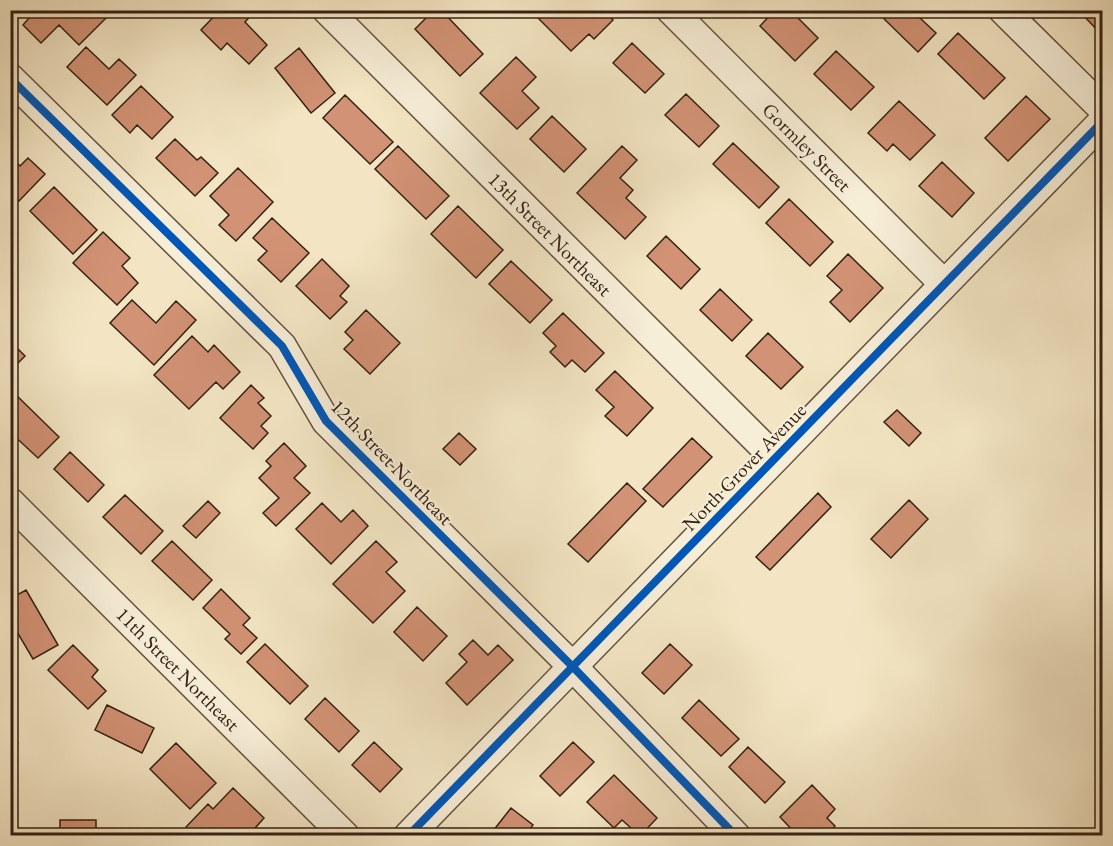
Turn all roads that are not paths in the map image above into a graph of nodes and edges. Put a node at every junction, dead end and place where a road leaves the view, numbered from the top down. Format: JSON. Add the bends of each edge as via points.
{"nodes":[{"id":1,"x":327,"y":10,"type":"edge"},
{"id":2,"x":671,"y":10,"type":"edge"},
{"id":3,"x":1003,"y":10,"type":"edge"},
{"id":4,"x":10,"y":78,"type":"edge"},
{"id":5,"x":1102,"y":108,"type":"edge"},
{"id":6,"x":1102,"y":122,"type":"edge"},
{"id":7,"x":944,"y":284,"type":"junction"},
{"id":8,"x":775,"y":458,"type":"junction"},
{"id":9,"x":10,"y":502,"type":"edge"},
{"id":10,"x":573,"y":667,"type":"junction"},
{"id":11,"x":345,"y":836,"type":"edge"},
{"id":12,"x":408,"y":836,"type":"edge"},
{"id":13,"x":736,"y":836,"type":"edge"}],
"edges":[{"from":1,"to":8,"type":"street","name":"13th Street Northeast"},
{"from":2,"to":7,"type":"street","name":"Gormley Street"},
{"from":3,"to":5,"type":"street"},
{"from":4,"to":10,"type":"street","name":"12th Street Northeast","via":[[282,346],[326,421]]},
{"from":6,"to":7,"type":"street","name":"North Grover Avenue"},
{"from":7,"to":8,"type":"street","name":"North Grover Avenue"},
{"from":8,"to":10,"type":"street","name":"North Grover Avenue"},
{"from":9,"to":11,"type":"street","name":"11th Street Northeast"},
{"from":10,"to":12,"type":"street","name":"North Grover Avenue"},
{"from":10,"to":13,"type":"street","name":"12th Street Northeast"}]}
